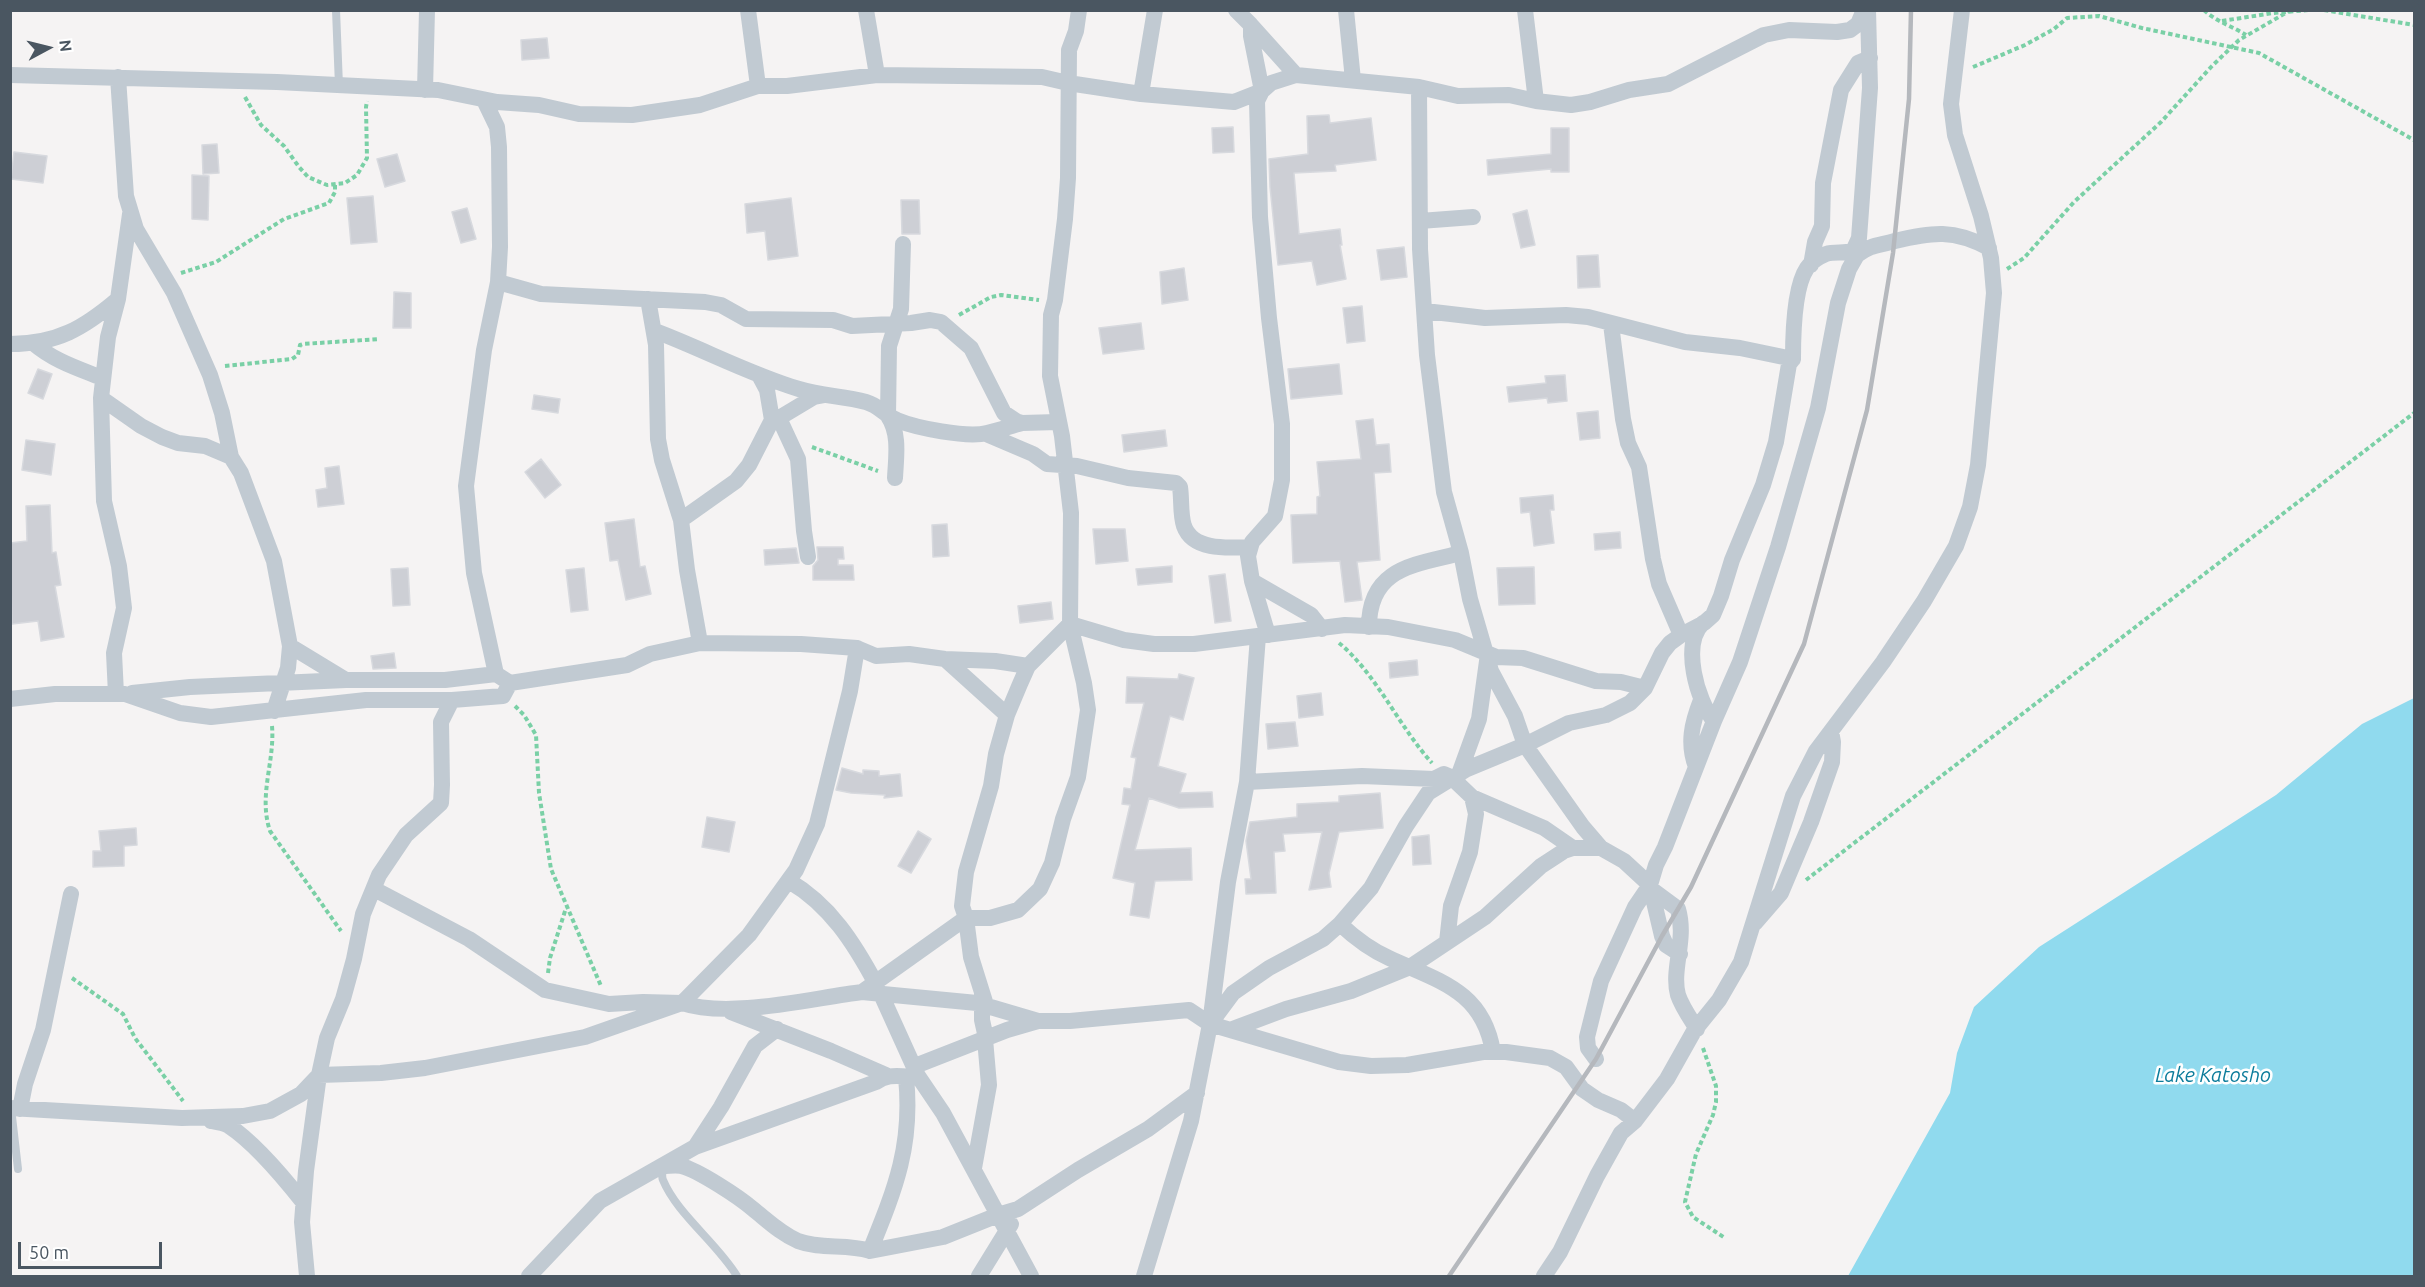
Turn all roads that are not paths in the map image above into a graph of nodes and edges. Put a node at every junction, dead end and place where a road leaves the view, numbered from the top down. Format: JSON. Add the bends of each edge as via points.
{"nodes":[{"id":1,"x":336,"y":10,"type":"edge"},
{"id":2,"x":427,"y":10,"type":"edge"},
{"id":3,"x":748,"y":10,"type":"edge"},
{"id":4,"x":866,"y":10,"type":"edge"},
{"id":5,"x":1079,"y":10,"type":"edge"},
{"id":6,"x":1155,"y":10,"type":"edge"},
{"id":7,"x":1236,"y":10,"type":"edge"},
{"id":8,"x":1346,"y":10,"type":"edge"},
{"id":9,"x":1524,"y":10,"type":"edge"},
{"id":10,"x":1866,"y":10,"type":"edge"},
{"id":11,"x":1962,"y":10,"type":"edge"},
{"id":12,"x":1251,"y":25,"type":"junction"},
{"id":13,"x":1870,"y":58,"type":"junction"},
{"id":14,"x":10,"y":75,"type":"edge"},
{"id":15,"x":877,"y":75,"type":"junction"},
{"id":16,"x":1296,"y":75,"type":"junction"},
{"id":17,"x":118,"y":77,"type":"junction"},
{"id":18,"x":1353,"y":80,"type":"junction"},
{"id":19,"x":1068,"y":83,"type":"junction"},
{"id":20,"x":339,"y":86,"type":"junction"},
{"id":21,"x":758,"y":86,"type":"junction"},
{"id":22,"x":1419,"y":87,"type":"junction"},
{"id":23,"x":425,"y":90,"type":"junction"},
{"id":24,"x":1262,"y":91,"type":"junction"},
{"id":25,"x":1141,"y":94,"type":"junction"},
{"id":26,"x":484,"y":100,"type":"junction"},
{"id":27,"x":1536,"y":101,"type":"junction"},
{"id":28,"x":130,"y":210,"type":"junction"},
{"id":29,"x":1473,"y":217,"type":"dead end"},
{"id":30,"x":1420,"y":221,"type":"junction"},
{"id":31,"x":903,"y":244,"type":"dead end"},
{"id":32,"x":1989,"y":248,"type":"junction"},
{"id":33,"x":1855,"y":253,"type":"junction"},
{"id":34,"x":1811,"y":265,"type":"junction"},
{"id":35,"x":498,"y":282,"type":"junction"},
{"id":36,"x":118,"y":299,"type":"junction"},
{"id":37,"x":648,"y":300,"type":"junction"},
{"id":38,"x":1425,"y":311,"type":"junction"},
{"id":39,"x":894,"y":324,"type":"junction"},
{"id":40,"x":1611,"y":324,"type":"junction"},
{"id":41,"x":654,"y":331,"type":"junction"},
{"id":42,"x":33,"y":343,"type":"junction"},
{"id":43,"x":10,"y":344,"type":"edge"},
{"id":44,"x":1793,"y":359,"type":"junction"},
{"id":45,"x":759,"y":375,"type":"junction"},
{"id":46,"x":102,"y":378,"type":"junction"},
{"id":47,"x":825,"y":395,"type":"junction"},
{"id":48,"x":101,"y":398,"type":"junction"},
{"id":49,"x":888,"y":416,"type":"junction"},
{"id":50,"x":775,"y":419,"type":"junction"},
{"id":51,"x":1058,"y":422,"type":"junction"},
{"id":52,"x":1022,"y":423,"type":"junction"},
{"id":53,"x":986,"y":434,"type":"junction"},
{"id":54,"x":231,"y":457,"type":"junction"},
{"id":55,"x":1065,"y":467,"type":"junction"},
{"id":56,"x":895,"y":478,"type":"road end"},
{"id":57,"x":681,"y":520,"type":"junction"},
{"id":58,"x":1249,"y":547,"type":"junction"},
{"id":59,"x":1461,"y":553,"type":"junction"},
{"id":60,"x":808,"y":557,"type":"dead end"},
{"id":61,"x":1252,"y":582,"type":"junction"},
{"id":62,"x":1703,"y":623,"type":"junction"},
{"id":63,"x":1070,"y":624,"type":"junction"},
{"id":64,"x":1369,"y":627,"type":"junction"},
{"id":65,"x":1322,"y":629,"type":"junction"},
{"id":66,"x":1263,"y":635,"type":"junction"},
{"id":67,"x":1681,"y":635,"type":"junction"},
{"id":68,"x":700,"y":643,"type":"junction"},
{"id":69,"x":290,"y":646,"type":"junction"},
{"id":70,"x":857,"y":648,"type":"junction"},
{"id":71,"x":1488,"y":654,"type":"junction"},
{"id":72,"x":945,"y":659,"type":"junction"},
{"id":73,"x":1028,"y":666,"type":"junction"},
{"id":74,"x":346,"y":680,"type":"junction"},
{"id":75,"x":283,"y":684,"type":"junction"},
{"id":76,"x":503,"y":684,"type":"junction"},
{"id":77,"x":1646,"y":688,"type":"junction"},
{"id":78,"x":121,"y":694,"type":"junction"},
{"id":79,"x":10,"y":699,"type":"edge"},
{"id":80,"x":452,"y":700,"type":"junction"},
{"id":81,"x":1701,"y":700,"type":"junction"},
{"id":82,"x":271,"y":711,"type":"junction"},
{"id":83,"x":1007,"y":715,"type":"junction"},
{"id":84,"x":1714,"y":720,"type":"junction"},
{"id":85,"x":1831,"y":731,"type":"junction"},
{"id":86,"x":1525,"y":745,"type":"junction"},
{"id":87,"x":1696,"y":767,"type":"junction"},
{"id":88,"x":1451,"y":776,"type":"junction"},
{"id":89,"x":1247,"y":782,"type":"junction"},
{"id":90,"x":1472,"y":797,"type":"junction"},
{"id":91,"x":1573,"y":848,"type":"junction"},
{"id":92,"x":1601,"y":848,"type":"junction"},
{"id":93,"x":789,"y":881,"type":"junction"},
{"id":94,"x":1650,"y":887,"type":"junction"},
{"id":95,"x":374,"y":889,"type":"junction"},
{"id":96,"x":71,"y":894,"type":"dead end"},
{"id":97,"x":966,"y":918,"type":"junction"},
{"id":98,"x":1340,"y":924,"type":"junction"},
{"id":99,"x":1752,"y":926,"type":"junction"},
{"id":100,"x":1447,"y":942,"type":"junction"},
{"id":101,"x":1410,"y":967,"type":"junction"},
{"id":102,"x":873,"y":989,"type":"junction"},
{"id":103,"x":682,"y":1003,"type":"junction"},
{"id":104,"x":984,"y":1005,"type":"junction"},
{"id":105,"x":725,"y":1010,"type":"junction"},
{"id":106,"x":1038,"y":1021,"type":"junction"},
{"id":107,"x":1210,"y":1024,"type":"junction"},
{"id":108,"x":777,"y":1029,"type":"junction"},
{"id":109,"x":1230,"y":1030,"type":"junction"},
{"id":110,"x":1696,"y":1030,"type":"junction"},
{"id":111,"x":986,"y":1039,"type":"junction"},
{"id":112,"x":1493,"y":1052,"type":"junction"},
{"id":113,"x":1596,"y":1059,"type":"dead end"},
{"id":114,"x":913,"y":1073,"type":"junction"},
{"id":115,"x":319,"y":1075,"type":"junction"},
{"id":116,"x":886,"y":1075,"type":"junction"},
{"id":117,"x":1197,"y":1093,"type":"junction"},
{"id":118,"x":14,"y":1108,"type":"edge"},
{"id":119,"x":196,"y":1117,"type":"junction"},
{"id":120,"x":1635,"y":1121,"type":"junction"},
{"id":121,"x":695,"y":1147,"type":"junction"},
{"id":122,"x":663,"y":1166,"type":"junction"},
{"id":123,"x":974,"y":1168,"type":"junction"},
{"id":124,"x":18,"y":1169,"type":"dead end"},
{"id":125,"x":303,"y":1202,"type":"junction"},
{"id":126,"x":1018,"y":1209,"type":"junction"},
{"id":127,"x":998,"y":1215,"type":"junction"},
{"id":128,"x":1008,"y":1232,"type":"junction"},
{"id":129,"x":870,"y":1251,"type":"junction"},
{"id":130,"x":306,"y":1276,"type":"edge"},
{"id":131,"x":529,"y":1276,"type":"edge"},
{"id":132,"x":737,"y":1276,"type":"edge"},
{"id":133,"x":979,"y":1276,"type":"edge"},
{"id":134,"x":1031,"y":1276,"type":"edge"},
{"id":135,"x":1144,"y":1276,"type":"edge"},
{"id":136,"x":1544,"y":1276,"type":"edge"}],
"edges":[{"from":1,"to":20,"type":"lane"},
{"from":2,"to":23,"type":"street"},
{"from":3,"to":21,"type":"street"},
{"from":4,"to":15,"type":"street"},
{"from":5,"to":19,"type":"street","via":[[1069,50]]},
{"from":6,"to":25,"type":"street"},
{"from":7,"to":12,"type":"street"},
{"from":8,"to":18,"type":"street"},
{"from":9,"to":27,"type":"street"},
{"from":10,"to":13,"type":"street"},
{"from":10,"to":27,"type":"street","via":[[1850,30],[1789,30],[1764,35],[1668,84],[1571,105]]},
{"from":11,"to":32,"type":"street","via":[[1951,104],[1955,135]]},
{"from":12,"to":16,"type":"street"},
{"from":12,"to":24,"type":"street"},
{"from":13,"to":33,"type":"street"},
{"from":13,"to":34,"type":"street","via":[[1858,63],[1841,90],[1823,183],[1821,226]]},
{"from":14,"to":17,"type":"street"},
{"from":15,"to":19,"type":"street","via":[[1042,77]]},
{"from":15,"to":21,"type":"street"},
{"from":16,"to":18,"type":"street"},
{"from":16,"to":24,"type":"street","via":[[1271,83]]},
{"from":17,"to":20,"type":"street"},
{"from":17,"to":28,"type":"street"},
{"from":18,"to":22,"type":"street"},
{"from":19,"to":25,"type":"street"},
{"from":19,"to":51,"type":"street","via":[[1068,178],[1051,315],[1050,376]]},
{"from":20,"to":23,"type":"street"},
{"from":21,"to":26,"type":"street","via":[[700,105],[632,115],[579,114],[539,105]]},
{"from":22,"to":27,"type":"street","via":[[1458,96],[1509,94]]},
{"from":22,"to":30,"type":"street"},
{"from":23,"to":26,"type":"street"},
{"from":24,"to":25,"type":"street","via":[[1234,102]]},
{"from":24,"to":58,"type":"street","via":[[1257,101],[1258,183],[1282,424],[1282,480],[1275,516]]},
{"from":26,"to":35,"type":"street","via":[[496,127],[499,147]]},
{"from":28,"to":36,"type":"street"},
{"from":28,"to":54,"type":"street","via":[[136,229],[174,293],[207,369]]},
{"from":29,"to":30,"type":"street"},
{"from":30,"to":38,"type":"street"},
{"from":31,"to":39,"type":"street","via":[[901,309]]},
{"from":32,"to":33,"type":"street","via":[[1968,238],[1932,233],[1870,245]]},
{"from":32,"to":85,"type":"street","via":[[1994,277],[1992,329],[1970,507],[1956,546],[1924,601]]},
{"from":33,"to":34,"type":"street","via":[[1826,254]]},
{"from":33,"to":84,"type":"street","via":[[1838,303],[1818,408],[1778,547],[1740,662]]},
{"from":34,"to":44,"type":"street","via":[[1800,287]]},
{"from":35,"to":37,"type":"street","via":[[541,294]]},
{"from":35,"to":76,"type":"street","via":[[484,350],[466,486],[474,573]]},
{"from":36,"to":42,"type":"street","via":[[72,333]]},
{"from":36,"to":46,"type":"street"},
{"from":37,"to":39,"type":"street","via":[[721,305],[746,319],[833,320],[852,326]]},
{"from":37,"to":41,"type":"street"},
{"from":38,"to":40,"type":"street","via":[[1485,318],[1566,315]]},
{"from":38,"to":59,"type":"street","via":[[1444,492]]},
{"from":39,"to":49,"type":"street","via":[[889,346]]},
{"from":39,"to":52,"type":"street","via":[[941,322],[972,348],[1004,413]]},
{"from":40,"to":44,"type":"street","via":[[1685,342]]},
{"from":40,"to":67,"type":"street","via":[[1623,419],[1639,467],[1653,559]]},
{"from":41,"to":45,"type":"street"},
{"from":41,"to":57,"type":"street","via":[[658,439]]},
{"from":42,"to":43,"type":"street"},
{"from":42,"to":46,"type":"street","via":[[61,363]]},
{"from":44,"to":62,"type":"street","via":[[1763,485],[1731,560],[1717,606]]},
{"from":45,"to":47,"type":"street"},
{"from":45,"to":50,"type":"street"},
{"from":46,"to":48,"type":"street"},
{"from":47,"to":49,"type":"street","via":[[878,405]]},
{"from":47,"to":50,"type":"street"},
{"from":48,"to":54,"type":"street","via":[[162,437],[205,446]]},
{"from":48,"to":78,"type":"street","via":[[104,501],[124,608],[114,653]]},
{"from":49,"to":53,"type":"street","via":[[929,428]]},
{"from":49,"to":56,"type":"street","via":[[895,425],[897,438]]},
{"from":50,"to":57,"type":"street","via":[[736,481]]},
{"from":50,"to":60,"type":"street","via":[[789,437],[798,459]]},
{"from":51,"to":52,"type":"street"},
{"from":51,"to":55,"type":"street"},
{"from":52,"to":53,"type":"street"},
{"from":53,"to":55,"type":"street","via":[[1047,464]]},
{"from":54,"to":69,"type":"street","via":[[241,473],[274,561]]},
{"from":55,"to":58,"type":"street","via":[[1176,483],[1180,487],[1184,527],[1191,537],[1202,544]]},
{"from":55,"to":63,"type":"street","via":[[1071,513]]},
{"from":57,"to":68,"type":"street"},
{"from":58,"to":61,"type":"street"},
{"from":59,"to":64,"type":"street","via":[[1417,562],[1387,578],[1374,594]]},
{"from":59,"to":71,"type":"street","via":[[1470,600]]},
{"from":61,"to":65,"type":"street","via":[[1303,609]]},
{"from":61,"to":66,"type":"street"},
{"from":62,"to":67,"type":"street"},
{"from":62,"to":81,"type":"street","via":[[1692,651]]},
{"from":63,"to":66,"type":"street","via":[[1124,640],[1154,644],[1194,644]]},
{"from":63,"to":73,"type":"street"},
{"from":63,"to":97,"type":"street","via":[[1088,710],[1078,777],[1052,863],[1040,889],[1018,910],[990,918]]},
{"from":64,"to":65,"type":"street"},
{"from":64,"to":71,"type":"street","via":[[1420,631]]},
{"from":65,"to":66,"type":"street"},
{"from":66,"to":89,"type":"street"},
{"from":67,"to":77,"type":"street","via":[[1662,653]]},
{"from":68,"to":70,"type":"street"},
{"from":68,"to":76,"type":"street","via":[[650,654],[627,665]]},
{"from":69,"to":74,"type":"street"},
{"from":69,"to":75,"type":"street"},
{"from":70,"to":72,"type":"street","via":[[876,656],[909,654]]},
{"from":70,"to":93,"type":"street","via":[[817,824]]},
{"from":71,"to":77,"type":"street","via":[[1523,658],[1596,681]]},
{"from":71,"to":86,"type":"street","via":[[1491,671],[1515,716]]},
{"from":71,"to":88,"type":"street","via":[[1479,719]]},
{"from":72,"to":73,"type":"street"},
{"from":72,"to":83,"type":"street"},
{"from":73,"to":83,"type":"street"},
{"from":74,"to":75,"type":"street"},
{"from":74,"to":76,"type":"street"},
{"from":75,"to":78,"type":"street"},
{"from":75,"to":82,"type":"street"},
{"from":76,"to":80,"type":"street"},
{"from":77,"to":86,"type":"street","via":[[1616,711],[1569,723]]},
{"from":78,"to":79,"type":"street"},
{"from":78,"to":82,"type":"street","via":[[180,713],[211,717]]},
{"from":80,"to":82,"type":"street","via":[[366,700]]},
{"from":80,"to":95,"type":"street","via":[[441,722],[441,803],[406,835]]},
{"from":81,"to":84,"type":"street"},
{"from":81,"to":87,"type":"street","via":[[1691,733]]},
{"from":83,"to":97,"type":"street","via":[[966,872],[962,906]]},
{"from":84,"to":87,"type":"street"},
{"from":85,"to":99,"type":"street","via":[[1793,796]]},
{"from":85,"to":99,"type":"street","via":[[1832,762],[1804,841],[1781,893]]},
{"from":86,"to":88,"type":"street"},
{"from":86,"to":92,"type":"street"},
{"from":87,"to":94,"type":"street"},
{"from":88,"to":89,"type":"street"},
{"from":88,"to":90,"type":"street"},
{"from":88,"to":98,"type":"street","via":[[1428,793],[1371,888]]},
{"from":89,"to":107,"type":"street","via":[[1227,882]]},
{"from":90,"to":91,"type":"street","via":[[1544,828]]},
{"from":90,"to":100,"type":"street","via":[[1474,831],[1451,906]]},
{"from":91,"to":92,"type":"street"},
{"from":91,"to":100,"type":"street","via":[[1541,866],[1485,917]]},
{"from":92,"to":94,"type":"street","via":[[1624,861]]},
{"from":93,"to":102,"type":"street","via":[[816,900],[856,948]]},
{"from":93,"to":103,"type":"street","via":[[749,935]]},
{"from":94,"to":110,"type":"street","via":[[1678,909],[1682,933],[1678,994]]},
{"from":94,"to":113,"type":"street","via":[[1622,933],[1593,1005],[1587,1037],[1588,1048]]},
{"from":95,"to":103,"type":"street","via":[[469,939],[545,990],[609,1004]]},
{"from":95,"to":115,"type":"street","via":[[363,914],[354,959],[327,1038]]},
{"from":96,"to":118,"type":"street","via":[[43,1030]]},
{"from":97,"to":102,"type":"street","via":[[880,978]]},
{"from":97,"to":104,"type":"street","via":[[971,957]]},
{"from":98,"to":101,"type":"street","via":[[1388,958]]},
{"from":98,"to":107,"type":"street","via":[[1323,939],[1233,993]]},
{"from":99,"to":110,"type":"street","via":[[1741,962]]},
{"from":100,"to":101,"type":"street"},
{"from":101,"to":109,"type":"street","via":[[1351,991]]},
{"from":101,"to":112,"type":"street","via":[[1446,982],[1479,1012],[1490,1034]]},
{"from":102,"to":104,"type":"street"},
{"from":102,"to":105,"type":"street"},
{"from":102,"to":114,"type":"street"},
{"from":103,"to":105,"type":"street"},
{"from":103,"to":115,"type":"street","via":[[585,1037],[425,1068]]},
{"from":104,"to":106,"type":"street"},
{"from":104,"to":111,"type":"street"},
{"from":105,"to":108,"type":"street"},
{"from":106,"to":107,"type":"street","via":[[1189,1010]]},
{"from":106,"to":111,"type":"street"},
{"from":107,"to":109,"type":"street"},
{"from":107,"to":117,"type":"street"},
{"from":108,"to":116,"type":"street"},
{"from":108,"to":121,"type":"street","via":[[755,1046]]},
{"from":109,"to":112,"type":"street","via":[[1339,1062],[1371,1066],[1407,1065]]},
{"from":110,"to":120,"type":"street","via":[[1667,1079]]},
{"from":111,"to":114,"type":"street"},
{"from":111,"to":123,"type":"street","via":[[989,1085]]},
{"from":112,"to":120,"type":"street","via":[[1555,1060],[1569,1070],[1582,1089]]},
{"from":114,"to":116,"type":"street"},
{"from":114,"to":123,"type":"street","via":[[943,1113]]},
{"from":114,"to":129,"type":"street","via":[[907,1142]]},
{"from":115,"to":119,"type":"street","via":[[301,1094],[270,1111]]},
{"from":115,"to":125,"type":"street"},
{"from":116,"to":121,"type":"street","via":[[876,1082]]},
{"from":117,"to":126,"type":"street","via":[[1148,1129]]},
{"from":117,"to":135,"type":"street"},
{"from":118,"to":119,"type":"street"},
{"from":118,"to":124,"type":"lane"},
{"from":119,"to":125,"type":"street","via":[[228,1125],[280,1174]]},
{"from":120,"to":136,"type":"street","via":[[1621,1133]]},
{"from":121,"to":122,"type":"street"},
{"from":122,"to":129,"type":"street","via":[[682,1166],[704,1178],[797,1240]]},
{"from":122,"to":131,"type":"street","via":[[600,1201]]},
{"from":122,"to":132,"type":"lane","via":[[662,1178],[675,1199]]},
{"from":123,"to":127,"type":"street"},
{"from":125,"to":130,"type":"street"},
{"from":126,"to":127,"type":"street"},
{"from":126,"to":128,"type":"street"},
{"from":127,"to":128,"type":"street"},
{"from":127,"to":129,"type":"street","via":[[943,1238]]},
{"from":128,"to":133,"type":"street"},
{"from":128,"to":134,"type":"street"}]}
